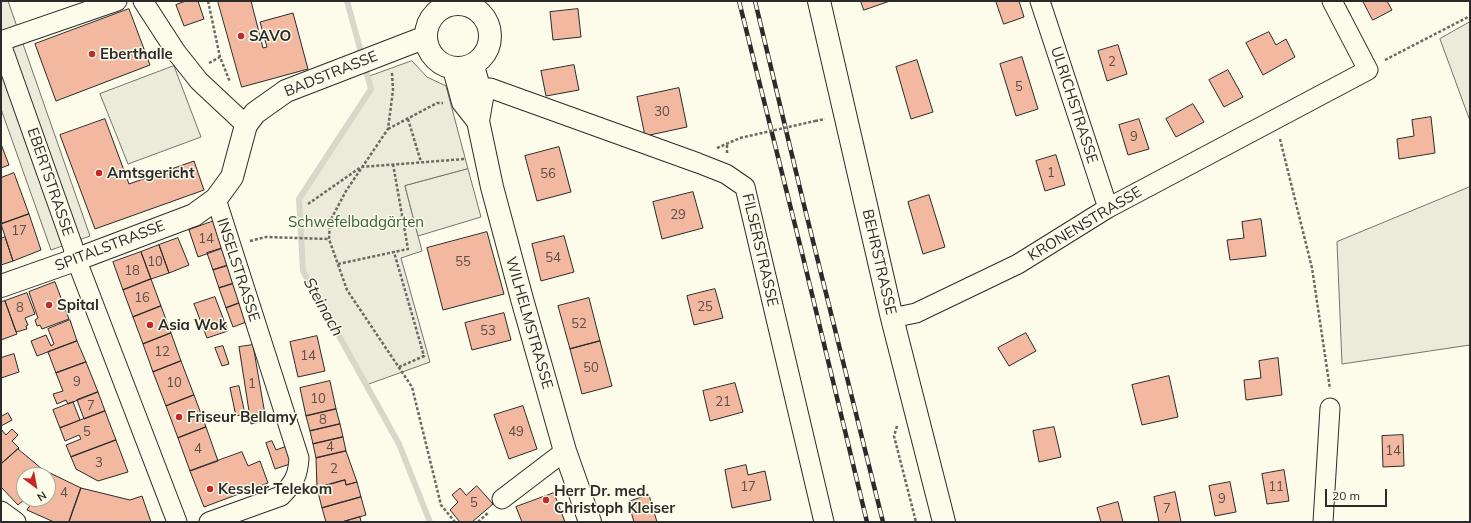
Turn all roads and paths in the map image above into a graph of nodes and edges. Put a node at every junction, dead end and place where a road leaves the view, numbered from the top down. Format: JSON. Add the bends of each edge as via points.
{"nodes":[{"id":1,"x":117,"y":1,"type":"edge"},
{"id":2,"x":143,"y":1,"type":"edge"},
{"id":3,"x":208,"y":1,"type":"edge"},
{"id":4,"x":819,"y":1,"type":"edge"},
{"id":5,"x":1040,"y":1,"type":"edge"},
{"id":6,"x":1332,"y":1,"type":"edge"},
{"id":7,"x":463,"y":2,"type":"edge"},
{"id":8,"x":484,"y":7,"type":"edge"},
{"id":9,"x":1470,"y":16,"type":"edge"},
{"id":10,"x":426,"y":37,"type":"junction"},
{"id":11,"x":1,"y":42,"type":"edge"},
{"id":12,"x":385,"y":52,"type":"junction"},
{"id":13,"x":220,"y":57,"type":"dead end"},
{"id":14,"x":464,"y":68,"type":"junction"},
{"id":15,"x":1368,"y":70,"type":"junction"},
{"id":16,"x":471,"y":96,"type":"junction"},
{"id":17,"x":408,"y":118,"type":"junction"},
{"id":18,"x":1274,"y":119,"type":"junction"},
{"id":19,"x":815,"y":121,"type":"dead end"},
{"id":20,"x":246,"y":125,"type":"junction"},
{"id":21,"x":388,"y":129,"type":"junction"},
{"id":22,"x":740,"y":138,"type":"dead end"},
{"id":23,"x":461,"y":159,"type":"dead end"},
{"id":24,"x":421,"y":162,"type":"junction"},
{"id":25,"x":393,"y":164,"type":"junction"},
{"id":26,"x":361,"y":167,"type":"junction"},
{"id":27,"x":216,"y":199,"type":"junction"},
{"id":28,"x":308,"y":204,"type":"dead end"},
{"id":29,"x":1108,"y":208,"type":"junction"},
{"id":30,"x":266,"y":237,"type":"dead end"},
{"id":31,"x":329,"y":239,"type":"junction"},
{"id":32,"x":394,"y":252,"type":"junction"},
{"id":33,"x":76,"y":260,"type":"junction"},
{"id":34,"x":338,"y":264,"type":"junction"},
{"id":35,"x":1,"y":286,"type":"edge"},
{"id":36,"x":892,"y":318,"type":"junction"},
{"id":37,"x":399,"y":367,"type":"junction"},
{"id":38,"x":1330,"y":408,"type":"joint"},
{"id":39,"x":565,"y":451,"type":"junction"},
{"id":40,"x":502,"y":499,"type":"dead end"},
{"id":41,"x":1,"y":511,"type":"edge"},
{"id":42,"x":16,"y":522,"type":"edge"},
{"id":43,"x":176,"y":522,"type":"edge"},
{"id":44,"x":209,"y":522,"type":"edge"},
{"id":45,"x":455,"y":522,"type":"edge"},
{"id":46,"x":590,"y":522,"type":"edge"},
{"id":47,"x":824,"y":522,"type":"edge"},
{"id":48,"x":944,"y":522,"type":"edge"},
{"id":49,"x":1323,"y":522,"type":"edge"}],
"edges":[{"from":1,"to":11,"type":"street"},
{"from":2,"to":20,"type":"street","via":[[176,52],[199,81]]},
{"from":3,"to":13,"type":"path"},
{"from":4,"to":36,"type":"street","name":"BEHRSTRASSE"},
{"from":5,"to":29,"type":"street","name":"ULRICHSTRASSE"},
{"from":6,"to":15,"type":"street"},
{"from":7,"to":8,"type":"street"},
{"from":7,"to":10,"type":"street","via":[[438,11],[429,22]]},
{"from":8,"to":14,"type":"street","via":[[491,35],[488,49],[479,61]]},
{"from":9,"to":15,"type":"path"},
{"from":10,"to":12,"type":"street","name":"BADSTRASSE"},
{"from":10,"to":14,"type":"street","via":[[429,51],[439,62]]},
{"from":11,"to":33,"type":"street","name":"EBERTSTRASSE"},
{"from":12,"to":20,"type":"street","name":"BADSTRASSE","via":[[286,91],[255,113]]},
{"from":12,"to":21,"type":"path","via":[[393,90]]},
{"from":14,"to":16,"type":"street","name":"WILHELMSTRASSE"},
{"from":15,"to":18,"type":"street","name":"KRONENSTRASSE"},
{"from":16,"to":17,"type":"path","via":[[437,103]]},
{"from":16,"to":39,"type":"street","name":"WILHELMSTRASSE","via":[[512,263]]},
{"from":16,"to":47,"type":"street","name":"FILSERSTRASSE","via":[[490,88],[698,163],[726,174],[746,187]]},
{"from":17,"to":21,"type":"path"},
{"from":17,"to":24,"type":"path"},
{"from":18,"to":29,"type":"street","name":"KRONENSTRASSE"},
{"from":18,"to":38,"type":"path","via":[[1312,268],[1330,390]]},
{"from":19,"to":22,"type":"path","bridge":true},
{"from":20,"to":27,"type":"street","name":"INSELSTRASSE","via":[[232,177]]},
{"from":21,"to":26,"type":"path"},
{"from":23,"to":24,"type":"path"},
{"from":24,"to":25,"type":"path"},
{"from":25,"to":26,"type":"path"},
{"from":25,"to":32,"type":"path","via":[[408,249]]},
{"from":26,"to":28,"type":"path"},
{"from":26,"to":31,"type":"path","via":[[330,221]]},
{"from":27,"to":33,"type":"street","name":"SPITALSTRASSE","via":[[194,215]]},
{"from":27,"to":44,"type":"street","name":"INSELSTRASSE","via":[[299,458],[298,474],[290,488],[280,496]]},
{"from":29,"to":36,"type":"street","name":"KRONENSTRASSE","via":[[1018,264],[916,313]]},
{"from":30,"to":31,"type":"path"},
{"from":31,"to":34,"type":"path"},
{"from":32,"to":34,"type":"path"},
{"from":32,"to":37,"type":"path","via":[[424,356]]},
{"from":33,"to":35,"type":"street","name":"SPITALSTRASSE"},
{"from":33,"to":43,"type":"street","name":"EBERTSTRASSE"},
{"from":34,"to":37,"type":"path","via":[[347,290]]},
{"from":36,"to":48,"type":"street","name":"BEHRSTRASSE"},
{"from":37,"to":45,"type":"path","via":[[412,387],[441,505]]},
{"from":38,"to":49,"type":"street"},
{"from":39,"to":40,"type":"street"},
{"from":39,"to":46,"type":"street","name":"WILHELMSTRASSE"},
{"from":41,"to":42,"type":"street"}]}
